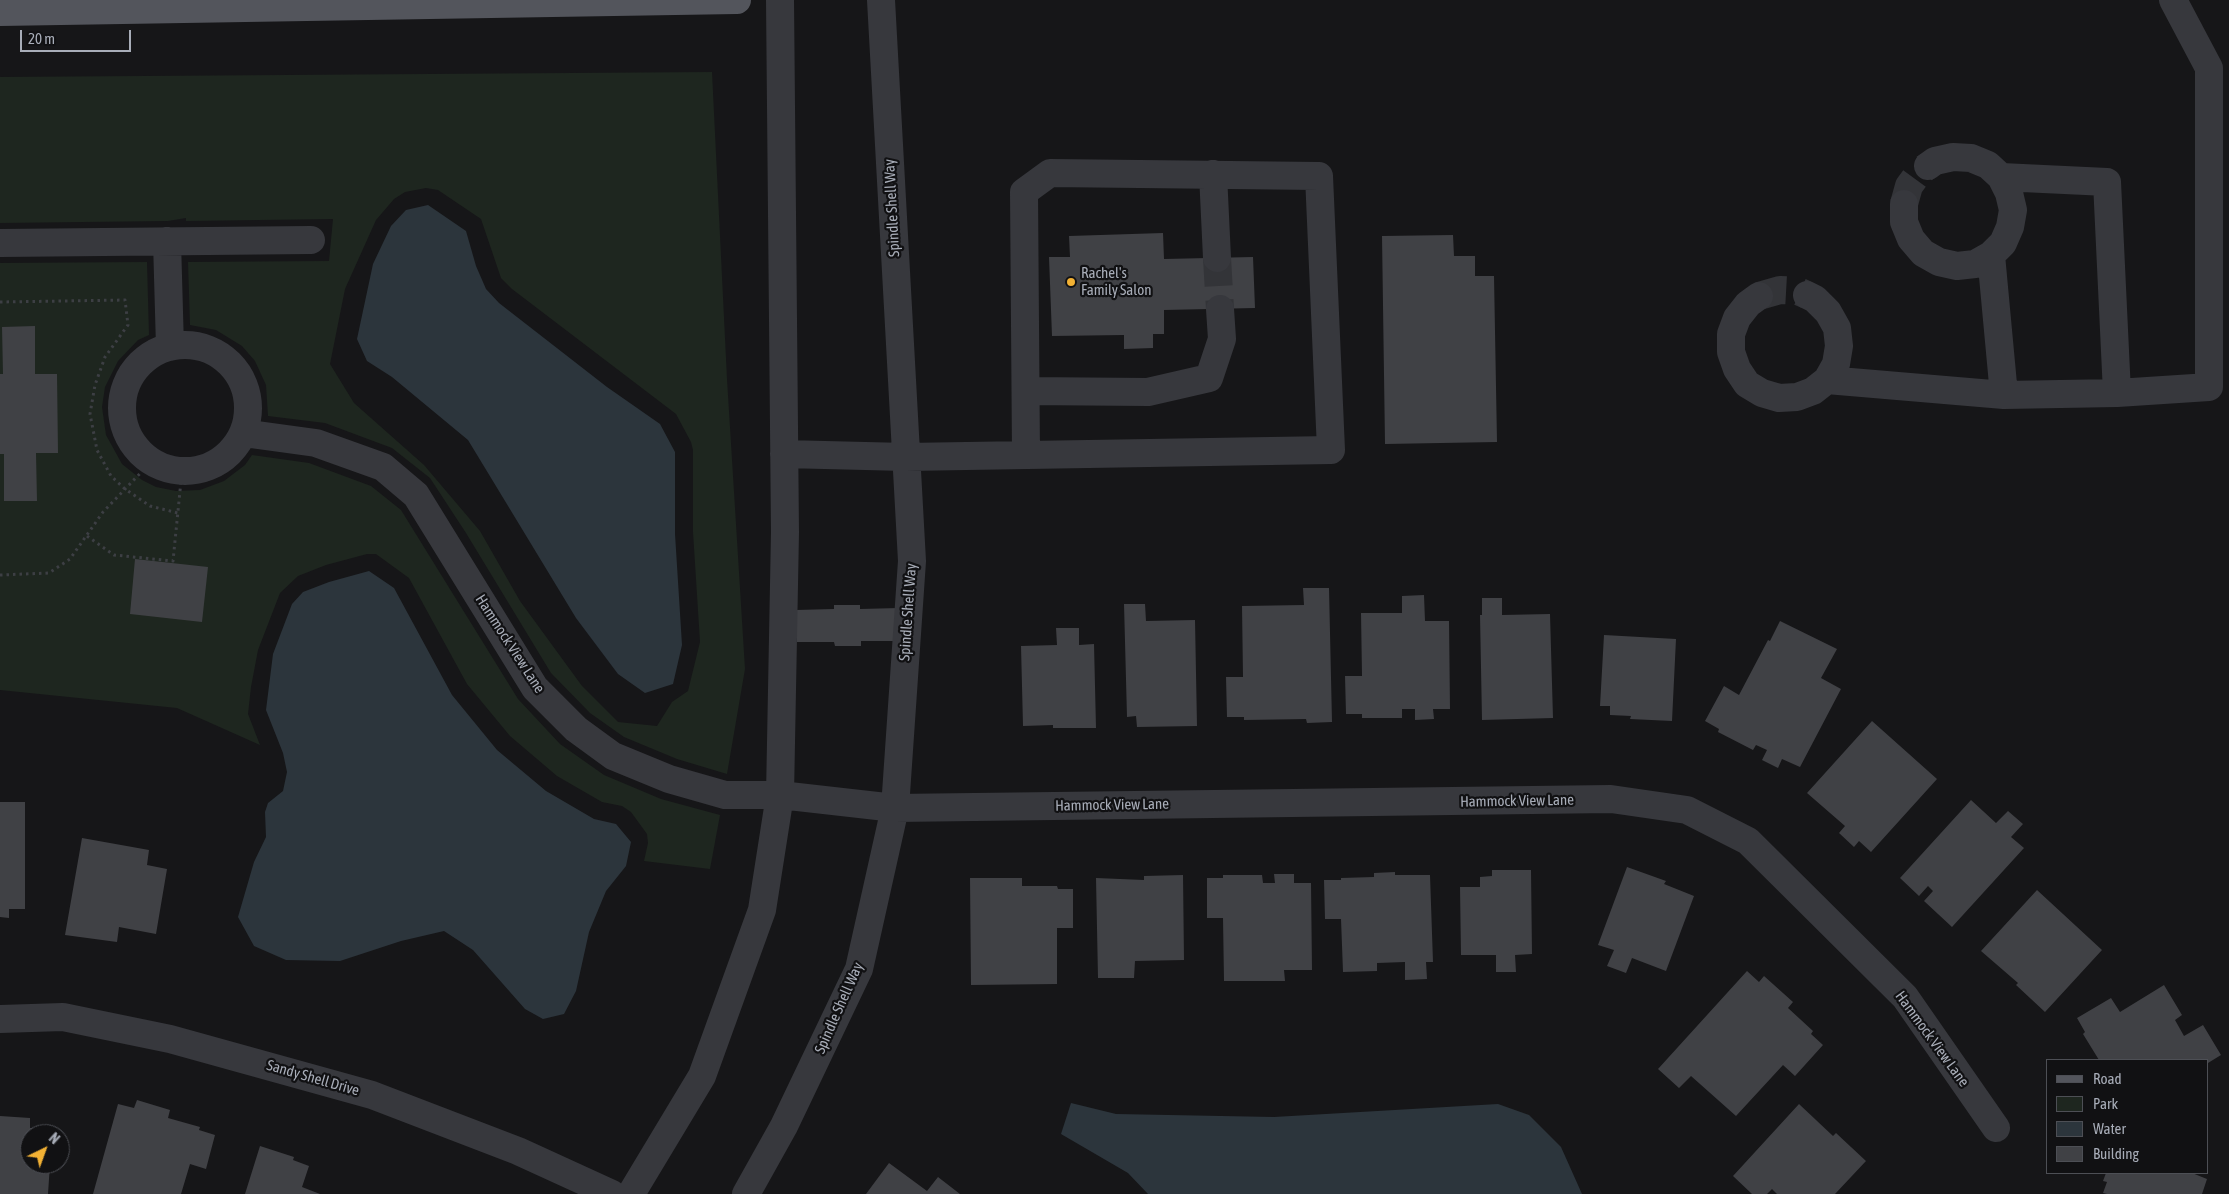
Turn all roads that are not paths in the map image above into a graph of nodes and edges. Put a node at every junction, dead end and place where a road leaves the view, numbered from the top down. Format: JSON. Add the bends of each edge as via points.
{"nodes":[{"id":1,"x":737,"y":0,"type":"edge"},
{"id":2,"x":780,"y":0,"type":"edge"},
{"id":3,"x":881,"y":0,"type":"edge"},
{"id":4,"x":2173,"y":0,"type":"edge"},
{"id":5,"x":0,"y":12,"type":"edge"},
{"id":6,"x":1928,"y":166,"type":"tunnel mouth"},
{"id":7,"x":1213,"y":174,"type":"junction"},
{"id":8,"x":2001,"y":177,"type":"junction"},
{"id":9,"x":1904,"y":204,"type":"tunnel mouth"},
{"id":10,"x":311,"y":240,"type":"dead end"},
{"id":11,"x":167,"y":241,"type":"junction"},
{"id":12,"x":0,"y":243,"type":"edge"},
{"id":13,"x":1991,"y":255,"type":"junction"},
{"id":14,"x":1217,"y":258,"type":"tunnel mouth"},
{"id":15,"x":1807,"y":295,"type":"tunnel mouth"},
{"id":16,"x":1760,"y":296,"type":"tunnel mouth"},
{"id":17,"x":1220,"y":309,"type":"tunnel mouth"},
{"id":18,"x":170,"y":347,"type":"junction"},
{"id":19,"x":1826,"y":380,"type":"junction"},
{"id":20,"x":1026,"y":391,"type":"junction"},
{"id":21,"x":2117,"y":393,"type":"junction"},
{"id":22,"x":2004,"y":395,"type":"junction"},
{"id":23,"x":243,"y":433,"type":"junction"},
{"id":24,"x":784,"y":454,"type":"junction"},
{"id":25,"x":1026,"y":455,"type":"junction"},
{"id":26,"x":906,"y":457,"type":"junction"},
{"id":27,"x":780,"y":795,"type":"junction"},
{"id":28,"x":895,"y":808,"type":"junction"},
{"id":29,"x":0,"y":1019,"type":"edge"},
{"id":30,"x":1996,"y":1128,"type":"dead end"},
{"id":31,"x":612,"y":1194,"type":"edge"},
{"id":32,"x":631,"y":1194,"type":"edge"},
{"id":33,"x":746,"y":1194,"type":"edge"}],
"edges":[{"from":1,"to":5,"type":"main road"},
{"from":2,"to":24,"type":"street"},
{"from":3,"to":26,"type":"street","name":"Spindle Shell Way"},
{"from":4,"to":21,"type":"street","via":[[2209,68],[2209,387]]},
{"from":6,"to":8,"type":"street","via":[[1953,157],[1971,158],[1988,165]]},
{"from":7,"to":14,"type":"street"},
{"from":7,"to":20,"type":"street","via":[[1050,173],[1024,192]]},
{"from":7,"to":25,"type":"street","via":[[1319,176],[1331,450]]},
{"from":8,"to":13,"type":"street","via":[[2013,210],[2003,243]]},
{"from":8,"to":21,"type":"street","via":[[2107,182]]},
{"from":9,"to":13,"type":"street","via":[[1904,222],[1911,239],[1931,258],[1956,266],[1974,264]]},
{"from":10,"to":11,"type":"street"},
{"from":11,"to":12,"type":"street"},
{"from":11,"to":18,"type":"street"},
{"from":13,"to":22,"type":"street"},
{"from":15,"to":19,"type":"street","via":[[1828,312],[1837,328],[1836,364]]},
{"from":16,"to":19,"type":"street","via":[[1748,304],[1737,318],[1731,334],[1731,352],[1736,369],[1747,384],[1762,394],[1779,398],[1813,391]]},
{"from":17,"to":20,"type":"street","via":[[1222,338],[1209,378],[1148,392]]},
{"from":18,"to":23,"type":"street","via":[[190,345],[209,350],[226,360],[239,376],[247,394],[248,414]]},
{"from":18,"to":23,"type":"street","via":[[151,355],[135,369],[125,388],[122,408],[125,429],[136,448],[151,462],[166,468],[182,472],[201,470],[233,450]]},
{"from":19,"to":22,"type":"street"},
{"from":20,"to":25,"type":"street"},
{"from":21,"to":22,"type":"street"},
{"from":23,"to":27,"type":"street","name":"Hammock View Lane","via":[[316,443],[383,467],[416,495],[535,688],[576,729],[613,756],[669,779],[725,795]]},
{"from":24,"to":26,"type":"street"},
{"from":24,"to":27,"type":"street"},
{"from":25,"to":26,"type":"street"},
{"from":26,"to":28,"type":"street","name":"Spindle Shell Way","via":[[912,561]]},
{"from":27,"to":28,"type":"street","name":"Hammock View Lane"},
{"from":27,"to":32,"type":"street","via":[[762,910],[702,1076]]},
{"from":28,"to":30,"type":"street","name":"Hammock View Lane","via":[[1611,800],[1687,810],[1748,842],[1905,997]]},
{"from":28,"to":33,"type":"street","name":"Spindle Shell Way","via":[[859,969],[784,1126]]},
{"from":29,"to":31,"type":"street","name":"Sandy Shell Drive","via":[[62,1017],[170,1039],[372,1095],[518,1151]]}]}
